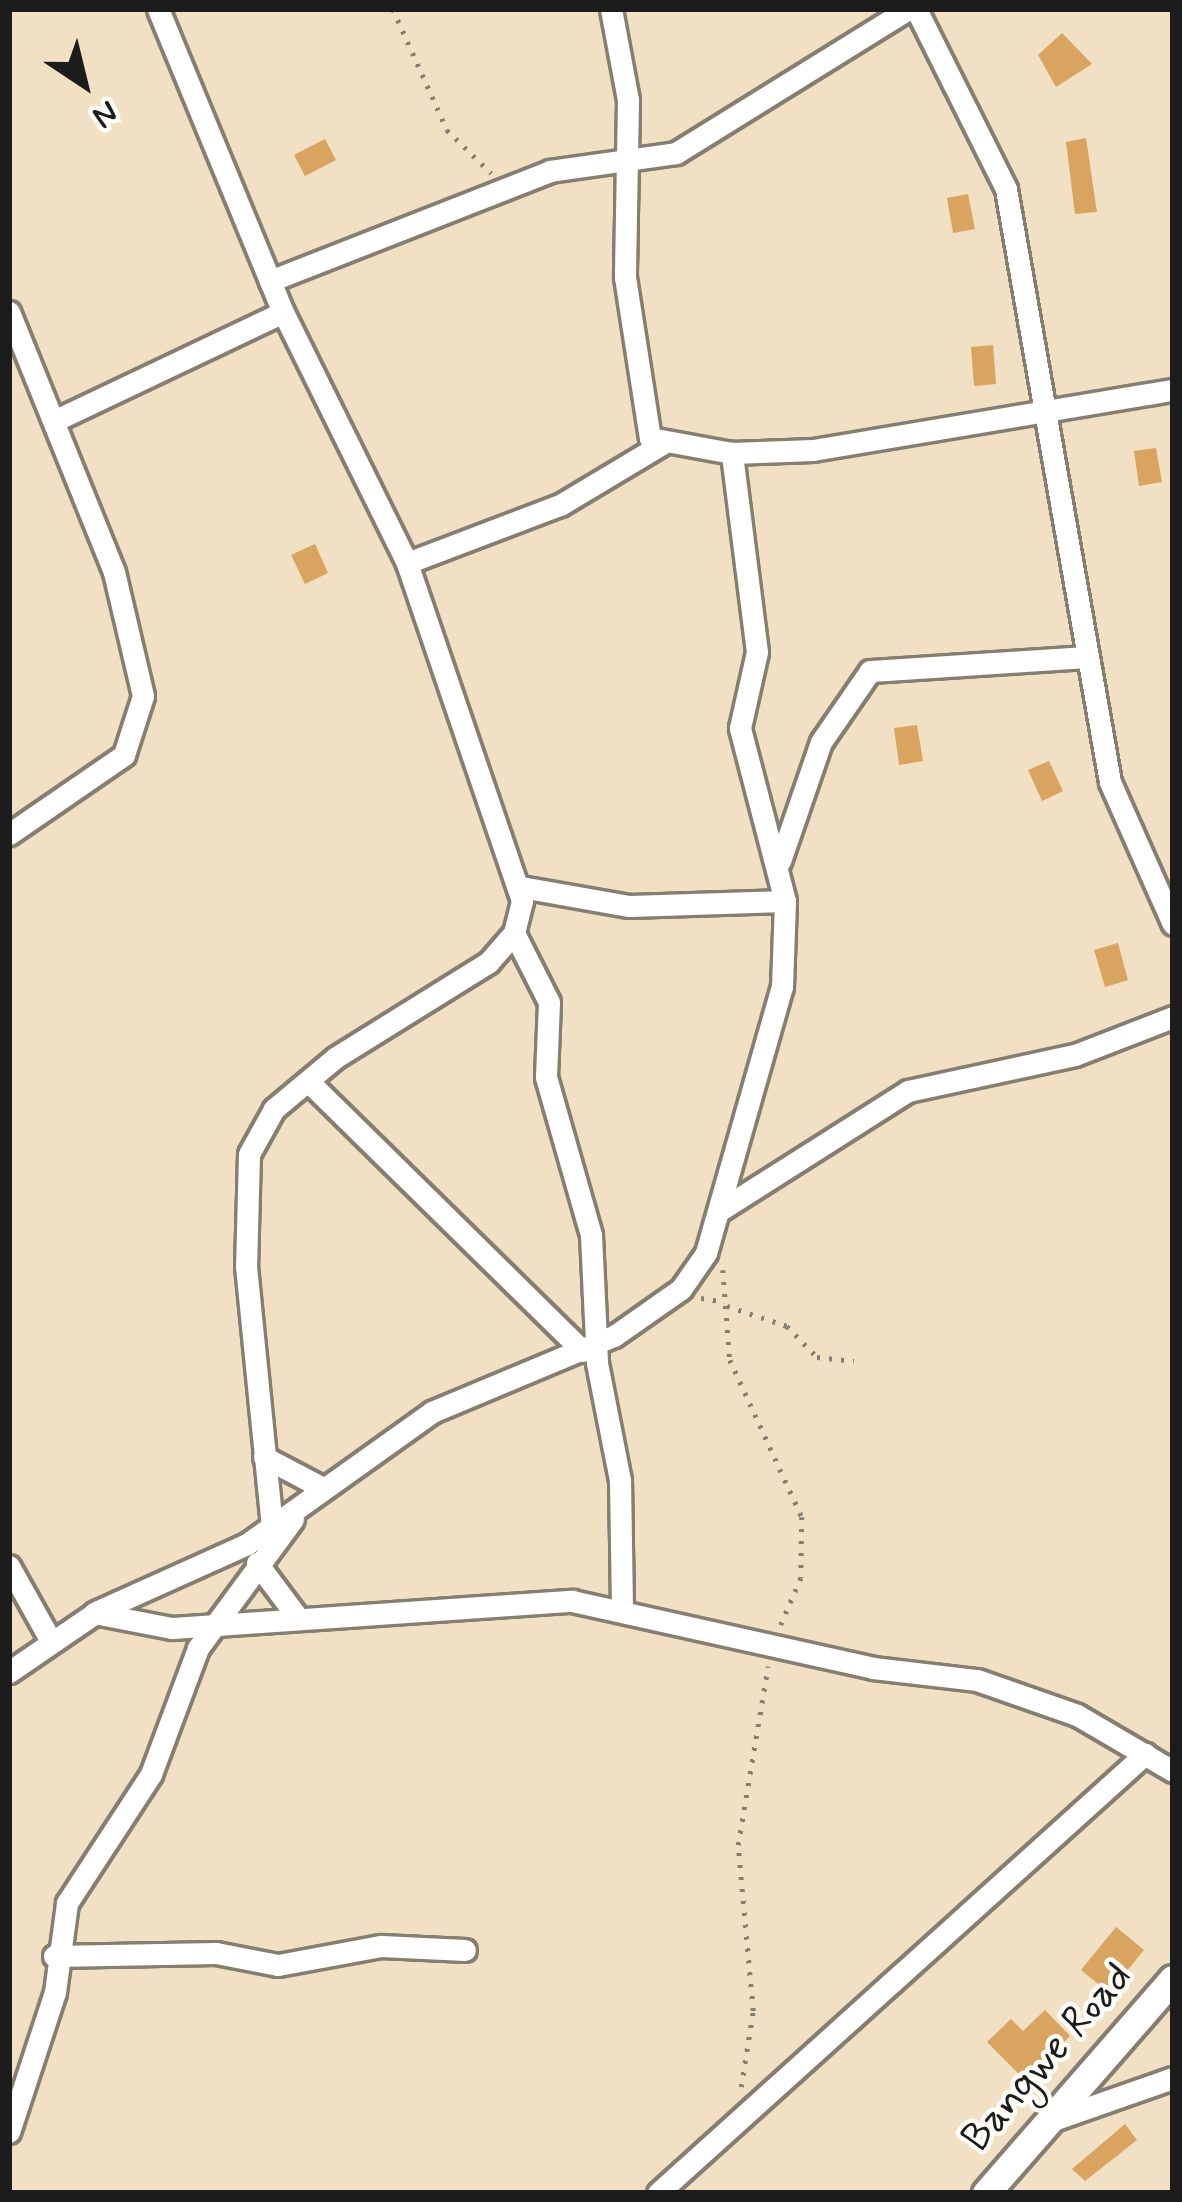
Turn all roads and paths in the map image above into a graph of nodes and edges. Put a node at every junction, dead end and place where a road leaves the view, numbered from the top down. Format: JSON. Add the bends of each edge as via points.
{"nodes":[{"id":1,"x":158,"y":9,"type":"edge"},
{"id":2,"x":393,"y":9,"type":"edge"},
{"id":3,"x":611,"y":9,"type":"edge"},
{"id":4,"x":912,"y":9,"type":"edge"},
{"id":5,"x":625,"y":166,"type":"junction"},
{"id":6,"x":512,"y":185,"type":"junction"},
{"id":7,"x":269,"y":280,"type":"junction"},
{"id":8,"x":9,"y":312,"type":"edge"},
{"id":9,"x":283,"y":312,"type":"junction"},
{"id":10,"x":1173,"y":390,"type":"edge"},
{"id":11,"x":1045,"y":405,"type":"junction"},
{"id":12,"x":56,"y":420,"type":"junction"},
{"id":13,"x":662,"y":444,"type":"junction"},
{"id":14,"x":732,"y":453,"type":"junction"},
{"id":15,"x":407,"y":563,"type":"junction"},
{"id":16,"x":1084,"y":657,"type":"junction"},
{"id":17,"x":9,"y":834,"type":"edge"},
{"id":18,"x":780,"y":861,"type":"junction"},
{"id":19,"x":520,"y":887,"type":"junction"},
{"id":20,"x":785,"y":901,"type":"junction"},
{"id":21,"x":1173,"y":924,"type":"edge"},
{"id":22,"x":514,"y":933,"type":"junction"},
{"id":23,"x":1173,"y":1017,"type":"edge"},
{"id":24,"x":308,"y":1081,"type":"junction"},
{"id":25,"x":721,"y":1210,"type":"junction"},
{"id":26,"x":709,"y":1243,"type":"junction"},
{"id":27,"x":725,"y":1305,"type":"junction"},
{"id":28,"x":591,"y":1347,"type":"junction"},
{"id":29,"x":854,"y":1360,"type":"dead end"},
{"id":30,"x":264,"y":1457,"type":"junction"},
{"id":31,"x":320,"y":1486,"type":"junction"},
{"id":32,"x":272,"y":1525,"type":"junction"},
{"id":33,"x":257,"y":1563,"type":"junction"},
{"id":34,"x":9,"y":1566,"type":"edge"},
{"id":35,"x":622,"y":1610,"type":"junction"},
{"id":36,"x":94,"y":1613,"type":"junction"},
{"id":37,"x":295,"y":1614,"type":"junction"},
{"id":38,"x":218,"y":1619,"type":"junction"},
{"id":39,"x":51,"y":1641,"type":"junction"},
{"id":40,"x":771,"y":1646,"type":"junction"},
{"id":41,"x":9,"y":1672,"type":"edge"},
{"id":42,"x":1145,"y":1754,"type":"junction"},
{"id":43,"x":1173,"y":1771,"type":"edge"},
{"id":44,"x":465,"y":1950,"type":"dead end"},
{"id":45,"x":54,"y":1956,"type":"junction"},
{"id":46,"x":1173,"y":1979,"type":"edge"},
{"id":47,"x":1173,"y":2078,"type":"edge"},
{"id":48,"x":731,"y":2121,"type":"junction"},
{"id":49,"x":1038,"y":2125,"type":"junction"},
{"id":50,"x":9,"y":2132,"type":"edge"},
{"id":51,"x":658,"y":2193,"type":"edge"},
{"id":52,"x":986,"y":2193,"type":"edge"}],
"edges":[{"from":1,"to":7,"type":"street"},
{"from":2,"to":6,"type":"path","via":[[447,130],[471,162]]},
{"from":3,"to":5,"type":"street","via":[[628,100]]},
{"from":4,"to":5,"type":"street","via":[[676,153]]},
{"from":4,"to":11,"type":"street","via":[[1006,190]]},
{"from":5,"to":6,"type":"street","via":[[590,162]]},
{"from":5,"to":13,"type":"street","via":[[637,398],[641,426]]},
{"from":6,"to":7,"type":"street"},
{"from":7,"to":9,"type":"street"},
{"from":8,"to":12,"type":"street"},
{"from":9,"to":12,"type":"street"},
{"from":9,"to":15,"type":"street"},
{"from":10,"to":11,"type":"street"},
{"from":11,"to":14,"type":"street","via":[[813,450]]},
{"from":11,"to":16,"type":"street"},
{"from":12,"to":17,"type":"street","via":[[134,633],[143,717],[124,754]]},
{"from":13,"to":14,"type":"street"},
{"from":13,"to":15,"type":"street","via":[[560,505]]},
{"from":14,"to":18,"type":"street","via":[[758,652],[740,728]]},
{"from":15,"to":19,"type":"street"},
{"from":16,"to":18,"type":"street","via":[[870,671],[821,742]]},
{"from":16,"to":21,"type":"street","via":[[1110,782]]},
{"from":18,"to":20,"type":"street"},
{"from":19,"to":20,"type":"street","via":[[629,906]]},
{"from":19,"to":22,"type":"street"},
{"from":20,"to":25,"type":"street","via":[[782,987]]},
{"from":22,"to":24,"type":"street"},
{"from":22,"to":28,"type":"street","via":[[549,1002],[546,1077],[591,1235]]},
{"from":23,"to":25,"type":"street","via":[[1075,1055],[908,1091]]},
{"from":24,"to":28,"type":"street"},
{"from":24,"to":30,"type":"street","via":[[274,1109],[245,1182]]},
{"from":25,"to":26,"type":"street"},
{"from":26,"to":27,"type":"path"},
{"from":26,"to":28,"type":"street","via":[[681,1289]]},
{"from":27,"to":29,"type":"path","via":[[787,1326],[818,1357]]},
{"from":27,"to":40,"type":"path","via":[[737,1379],[802,1517],[801,1578]]},
{"from":28,"to":31,"type":"street","via":[[432,1412]]},
{"from":28,"to":35,"type":"street","via":[[620,1480]]},
{"from":30,"to":31,"type":"street"},
{"from":30,"to":32,"type":"street"},
{"from":31,"to":32,"type":"street"},
{"from":31,"to":33,"type":"street"},
{"from":32,"to":36,"type":"street"},
{"from":33,"to":37,"type":"street"},
{"from":33,"to":38,"type":"street"},
{"from":34,"to":39,"type":"street"},
{"from":35,"to":37,"type":"street","via":[[491,1600]]},
{"from":35,"to":40,"type":"street"},
{"from":36,"to":38,"type":"street","via":[[172,1628]]},
{"from":36,"to":39,"type":"street"},
{"from":37,"to":38,"type":"street"},
{"from":38,"to":45,"type":"street","via":[[151,1774],[67,1903]]},
{"from":39,"to":41,"type":"street"},
{"from":40,"to":42,"type":"street","via":[[1040,1697]]},
{"from":40,"to":48,"type":"path","via":[[744,1766],[738,1864],[753,2011]]},
{"from":42,"to":43,"type":"street"},
{"from":42,"to":48,"type":"street","via":[[881,2000]]},
{"from":44,"to":45,"type":"street","via":[[381,1946],[278,1965],[216,1952]]},
{"from":45,"to":50,"type":"street","via":[[55,1992]]},
{"from":46,"to":49,"type":"street","name":"Bangwe Road"},
{"from":47,"to":49,"type":"street"},
{"from":48,"to":51,"type":"street"},
{"from":49,"to":52,"type":"street","name":"Bangwe Road"}]}
